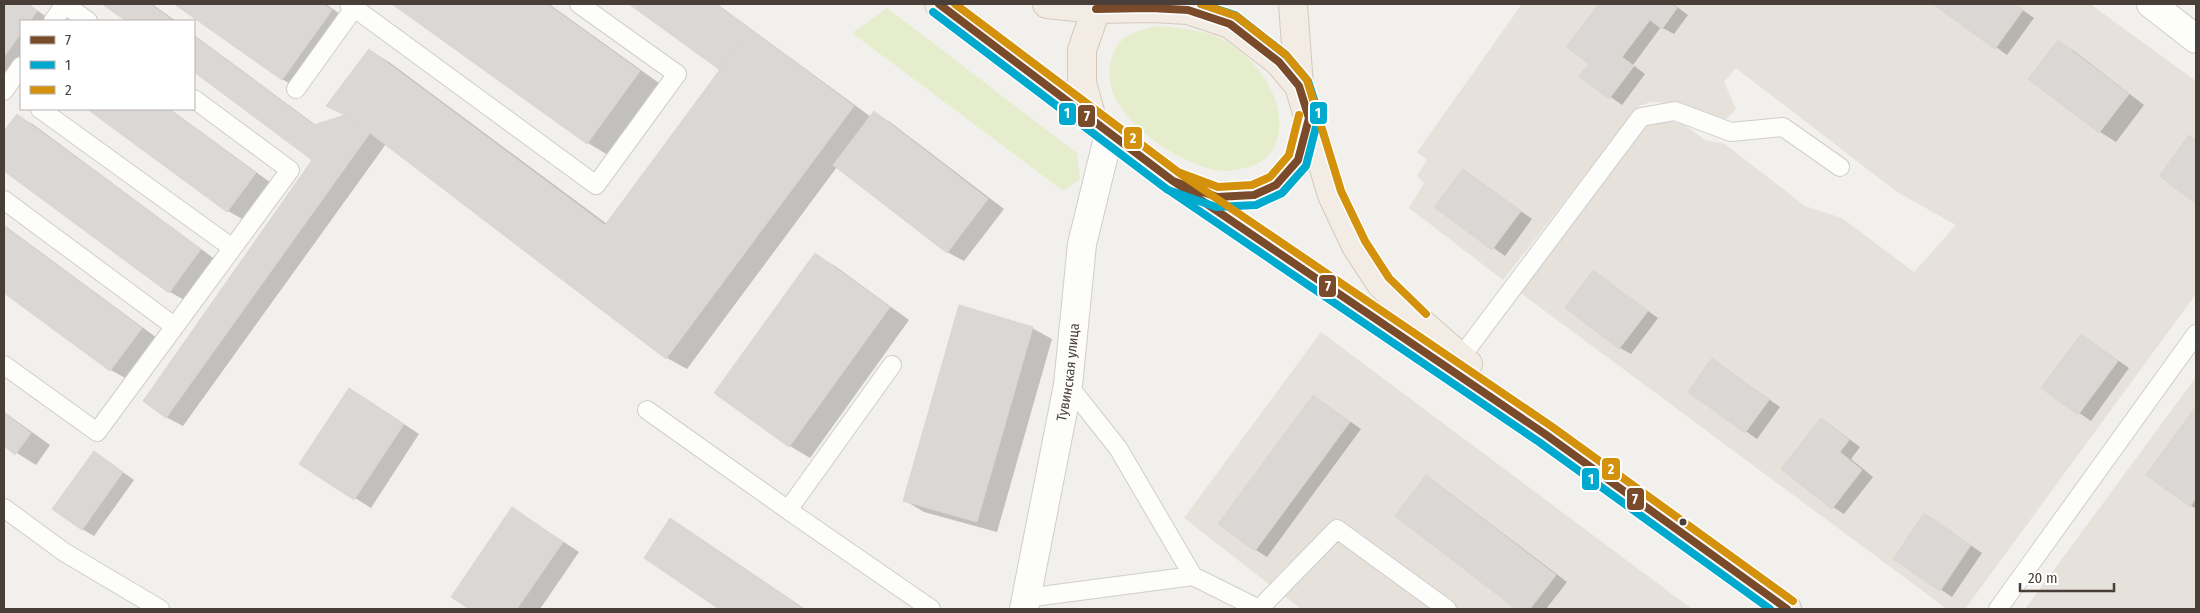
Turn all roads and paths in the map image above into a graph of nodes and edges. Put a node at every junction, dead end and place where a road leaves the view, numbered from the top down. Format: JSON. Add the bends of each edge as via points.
{"nodes":[{"id":1,"x":65,"y":4,"type":"edge"},
{"id":2,"x":579,"y":4,"type":"edge"},
{"id":3,"x":939,"y":4,"type":"edge"},
{"id":4,"x":1047,"y":4,"type":"edge"},
{"id":5,"x":1293,"y":4,"type":"edge"},
{"id":6,"x":2150,"y":4,"type":"edge"},
{"id":7,"x":354,"y":5,"type":"edge"},
{"id":8,"x":1097,"y":6,"type":"edge"},
{"id":9,"x":54,"y":20,"type":"edge"},
{"id":10,"x":87,"y":20,"type":"edge"},
{"id":11,"x":2196,"y":39,"type":"edge"},
{"id":12,"x":20,"y":68,"type":"edge"},
{"id":13,"x":1300,"y":86,"type":"junction"},
{"id":14,"x":296,"y":89,"type":"dead end"},
{"id":15,"x":11,"y":90,"type":"edge"},
{"id":16,"x":195,"y":100,"type":"edge"},
{"id":17,"x":41,"y":110,"type":"edge"},
{"id":18,"x":1309,"y":118,"type":"junction"},
{"id":19,"x":1101,"y":128,"type":"junction"},
{"id":20,"x":1840,"y":168,"type":"dead end"},
{"id":21,"x":1173,"y":180,"type":"junction"},
{"id":22,"x":4,"y":200,"type":"edge"},
{"id":23,"x":231,"y":247,"type":"junction"},
{"id":24,"x":174,"y":326,"type":"junction"},
{"id":25,"x":2196,"y":334,"type":"edge"},
{"id":26,"x":1461,"y":357,"type":"junction"},
{"id":27,"x":4,"y":365,"type":"edge"},
{"id":28,"x":892,"y":365,"type":"dead end"},
{"id":29,"x":1068,"y":385,"type":"junction"},
{"id":30,"x":647,"y":410,"type":"dead end"},
{"id":31,"x":1545,"y":434,"type":"junction"},
{"id":32,"x":4,"y":508,"type":"edge"},
{"id":33,"x":788,"y":510,"type":"junction"},
{"id":34,"x":1193,"y":576,"type":"junction"},
{"id":35,"x":1025,"y":604,"type":"edge"},
{"id":36,"x":160,"y":609,"type":"edge"},
{"id":37,"x":931,"y":609,"type":"edge"},
{"id":38,"x":1447,"y":609,"type":"edge"},
{"id":39,"x":1787,"y":609,"type":"edge"},
{"id":40,"x":1998,"y":609,"type":"edge"}],
"edges":[{"from":1,"to":9,"type":"lane"},
{"from":1,"to":10,"type":"lane"},
{"from":2,"to":7,"type":"lane","via":[[677,74],[596,185]]},
{"from":3,"to":19,"type":"main road"},
{"from":4,"to":8,"type":"main road"},
{"from":5,"to":13,"type":"main road"},
{"from":6,"to":11,"type":"street"},
{"from":7,"to":14,"type":"lane"},
{"from":8,"to":13,"type":"main road","via":[[1188,10],[1230,24],[1279,62]]},
{"from":8,"to":19,"type":"main road","via":[[1082,50],[1082,83]]},
{"from":12,"to":15,"type":"lane"},
{"from":13,"to":18,"type":"main road"},
{"from":16,"to":23,"type":"lane","via":[[290,170]]},
{"from":17,"to":23,"type":"lane"},
{"from":18,"to":21,"type":"main road","via":[[1298,160],[1276,185],[1254,195],[1217,197]]},
{"from":18,"to":26,"type":"main road","via":[[1332,195],[1356,246],[1381,284]]},
{"from":19,"to":21,"type":"main road"},
{"from":19,"to":29,"type":"street","name":"Тувинская улица","via":[[1082,244]]},
{"from":20,"to":26,"type":"lane","via":[[1782,127],[1731,132],[1675,111],[1641,117]]},
{"from":21,"to":31,"type":"main road"},
{"from":22,"to":24,"type":"lane"},
{"from":23,"to":24,"type":"lane"},
{"from":24,"to":27,"type":"lane","via":[[97,432]]},
{"from":25,"to":40,"type":"lane"},
{"from":26,"to":31,"type":"main road"},
{"from":28,"to":33,"type":"lane"},
{"from":29,"to":34,"type":"lane","via":[[1118,448]]},
{"from":29,"to":35,"type":"street","name":"Тувинская улица"},
{"from":30,"to":33,"type":"lane"},
{"from":31,"to":39,"type":"main road"},
{"from":32,"to":36,"type":"lane","via":[[64,552]]},
{"from":33,"to":37,"type":"lane"},
{"from":34,"to":35,"type":"lane"},
{"from":34,"to":38,"type":"lane","via":[[1259,609],[1337,529]]}]}
